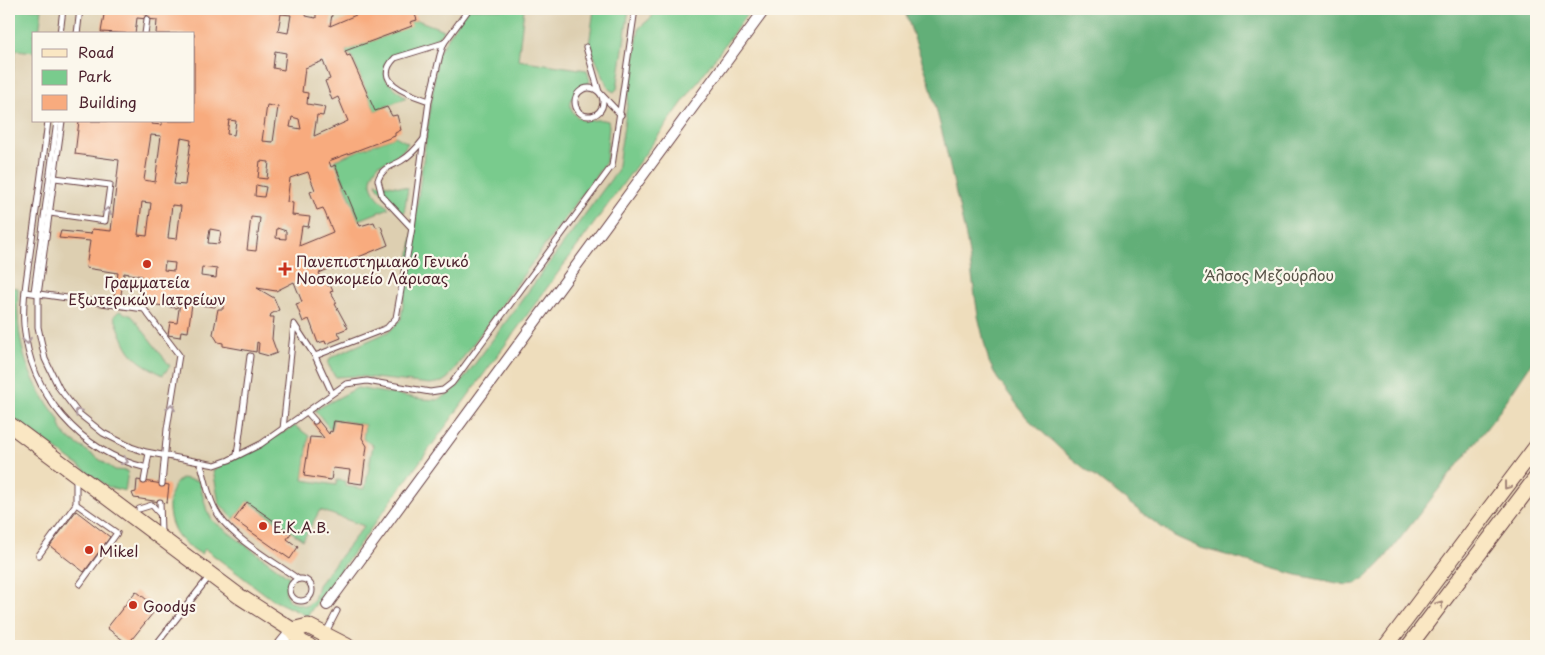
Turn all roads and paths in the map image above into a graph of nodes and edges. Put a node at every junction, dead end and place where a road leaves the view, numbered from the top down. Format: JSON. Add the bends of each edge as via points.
{"nodes":[{"id":1,"x":63,"y":9,"type":"edge"},
{"id":2,"x":80,"y":9,"type":"edge"},
{"id":3,"x":469,"y":9,"type":"edge"},
{"id":4,"x":635,"y":9,"type":"edge"},
{"id":5,"x":765,"y":9,"type":"edge"},
{"id":6,"x":146,"y":19,"type":"dead end"},
{"id":7,"x":60,"y":32,"type":"edge"},
{"id":8,"x":77,"y":32,"type":"edge"},
{"id":9,"x":145,"y":32,"type":"edge"},
{"id":10,"x":444,"y":43,"type":"junction"},
{"id":11,"x":586,"y":47,"type":"dead end"},
{"id":12,"x":599,"y":92,"type":"junction"},
{"id":13,"x":429,"y":101,"type":"junction"},
{"id":14,"x":621,"y":116,"type":"junction"},
{"id":15,"x":48,"y":122,"type":"edge"},
{"id":16,"x":57,"y":122,"type":"edge"},
{"id":17,"x":62,"y":122,"type":"edge"},
{"id":18,"x":425,"y":137,"type":"junction"},
{"id":19,"x":54,"y":178,"type":"junction"},
{"id":20,"x":50,"y":213,"type":"junction"},
{"id":21,"x":412,"y":228,"type":"junction"},
{"id":22,"x":25,"y":292,"type":"junction"},
{"id":23,"x":36,"y":293,"type":"junction"},
{"id":24,"x":250,"y":356,"type":"dead end"},
{"id":25,"x":315,"y":356,"type":"junction"},
{"id":26,"x":332,"y":393,"type":"junction"},
{"id":27,"x":307,"y":412,"type":"junction"},
{"id":28,"x":314,"y":421,"type":"dead end"},
{"id":29,"x":9,"y":424,"type":"edge"},
{"id":30,"x":283,"y":428,"type":"junction"},
{"id":31,"x":1536,"y":447,"type":"edge"},
{"id":32,"x":149,"y":453,"type":"junction"},
{"id":33,"x":237,"y":455,"type":"junction"},
{"id":34,"x":164,"y":456,"type":"junction"},
{"id":35,"x":200,"y":462,"type":"junction"},
{"id":36,"x":147,"y":468,"type":"junction"},
{"id":37,"x":76,"y":474,"type":"junction"},
{"id":38,"x":1536,"y":478,"type":"edge"},
{"id":39,"x":144,"y":481,"type":"dead end"},
{"id":40,"x":162,"y":484,"type":"dead end"},
{"id":41,"x":160,"y":502,"type":"dead end"},
{"id":42,"x":141,"y":503,"type":"dead end"},
{"id":43,"x":76,"y":504,"type":"junction"},
{"id":44,"x":138,"y":514,"type":"junction"},
{"id":45,"x":159,"y":514,"type":"junction"},
{"id":46,"x":165,"y":539,"type":"junction"},
{"id":47,"x":39,"y":555,"type":"dead end"},
{"id":48,"x":211,"y":574,"type":"junction"},
{"id":49,"x":298,"y":579,"type":"junction"},
{"id":50,"x":80,"y":584,"type":"dead end"},
{"id":51,"x":327,"y":605,"type":"dead end"},
{"id":52,"x":337,"y":611,"type":"dead end"},
{"id":53,"x":292,"y":630,"type":"junction"},
{"id":54,"x":325,"y":634,"type":"junction"},
{"id":55,"x":1390,"y":640,"type":"edge"},
{"id":56,"x":1412,"y":645,"type":"edge"},
{"id":57,"x":155,"y":646,"type":"edge"},
{"id":58,"x":280,"y":646,"type":"edge"},
{"id":59,"x":309,"y":646,"type":"edge"},
{"id":60,"x":347,"y":646,"type":"edge"}],
"edges":[{"from":1,"to":7,"type":"lane"},
{"from":2,"to":8,"type":"lane"},
{"from":3,"to":10,"type":"lane"},
{"from":4,"to":14,"type":"lane"},
{"from":5,"to":51,"type":"street"},
{"from":6,"to":9,"type":"lane"},
{"from":10,"to":13,"type":"lane"},
{"from":10,"to":13,"type":"lane","via":[[395,58],[390,63],[390,82],[401,91]]},
{"from":11,"to":12,"type":"lane"},
{"from":12,"to":12,"type":"lane","via":[[589,88],[580,92],[575,100],[580,113],[592,116],[600,111],[604,103]]},
{"from":12,"to":14,"type":"lane"},
{"from":13,"to":18,"type":"lane"},
{"from":14,"to":26,"type":"lane","via":[[614,158],[607,175],[448,387],[430,392],[355,381]]},
{"from":15,"to":22,"type":"lane"},
{"from":16,"to":23,"type":"lane"},
{"from":17,"to":19,"type":"lane"},
{"from":18,"to":21,"type":"lane"},
{"from":18,"to":21,"type":"lane","via":[[416,149],[386,167],[378,180],[382,196]]},
{"from":19,"to":20,"type":"lane"},
{"from":20,"to":19,"type":"lane","one_way":true,"via":[[106,221],[110,185]]},
{"from":20,"to":23,"type":"lane"},
{"from":21,"to":25,"type":"lane","via":[[394,322],[387,328]]},
{"from":22,"to":23,"type":"lane"},
{"from":22,"to":36,"type":"lane","one_way":true,"via":[[24,324],[29,355],[40,383],[57,411],[95,445]]},
{"from":32,"to":23,"type":"lane","one_way":true,"via":[[102,433],[78,413],[59,388],[40,343]]},
{"from":34,"to":23,"type":"lane","one_way":true,"via":[[179,355],[144,309]]},
{"from":24,"to":33,"type":"lane"},
{"from":25,"to":26,"type":"lane"},
{"from":25,"to":30,"type":"lane","via":[[294,324]]},
{"from":26,"to":27,"type":"lane"},
{"from":27,"to":28,"type":"lane"},
{"from":27,"to":30,"type":"lane"},
{"from":29,"to":37,"type":"street"},
{"from":30,"to":33,"type":"lane","via":[[261,444]]},
{"from":31,"to":55,"type":"street","one_way":true},
{"from":32,"to":34,"type":"lane"},
{"from":32,"to":36,"type":"lane"},
{"from":33,"to":35,"type":"lane","via":[[215,464]]},
{"from":34,"to":35,"type":"lane"},
{"from":34,"to":40,"type":"lane"},
{"from":35,"to":49,"type":"lane","via":[[213,506],[224,522]]},
{"from":36,"to":39,"type":"lane"},
{"from":37,"to":43,"type":"lane"},
{"from":37,"to":44,"type":"street"},
{"from":56,"to":38,"type":"street","one_way":true},
{"from":41,"to":45,"type":"lane"},
{"from":42,"to":44,"type":"lane"},
{"from":43,"to":47,"type":"lane"},
{"from":43,"to":50,"type":"lane","via":[[117,533]]},
{"from":44,"to":45,"type":"lane","via":[[152,505]]},
{"from":44,"to":46,"type":"street"},
{"from":45,"to":46,"type":"lane","via":[[159,529]]},
{"from":46,"to":48,"type":"street"},
{"from":48,"to":53,"type":"street"},
{"from":48,"to":57,"type":"lane"},
{"from":49,"to":49,"type":"lane","via":[[292,583],[290,594],[295,600],[303,601],[309,597],[312,587],[305,579]]},
{"from":52,"to":54,"type":"lane"},
{"from":53,"to":54,"type":"street","via":[[308,626]]},
{"from":53,"to":58,"type":"street"},
{"from":53,"to":59,"type":"street","via":[[301,642]]},
{"from":54,"to":60,"type":"street"},
{"from":55,"to":56,"type":"street"}]}
